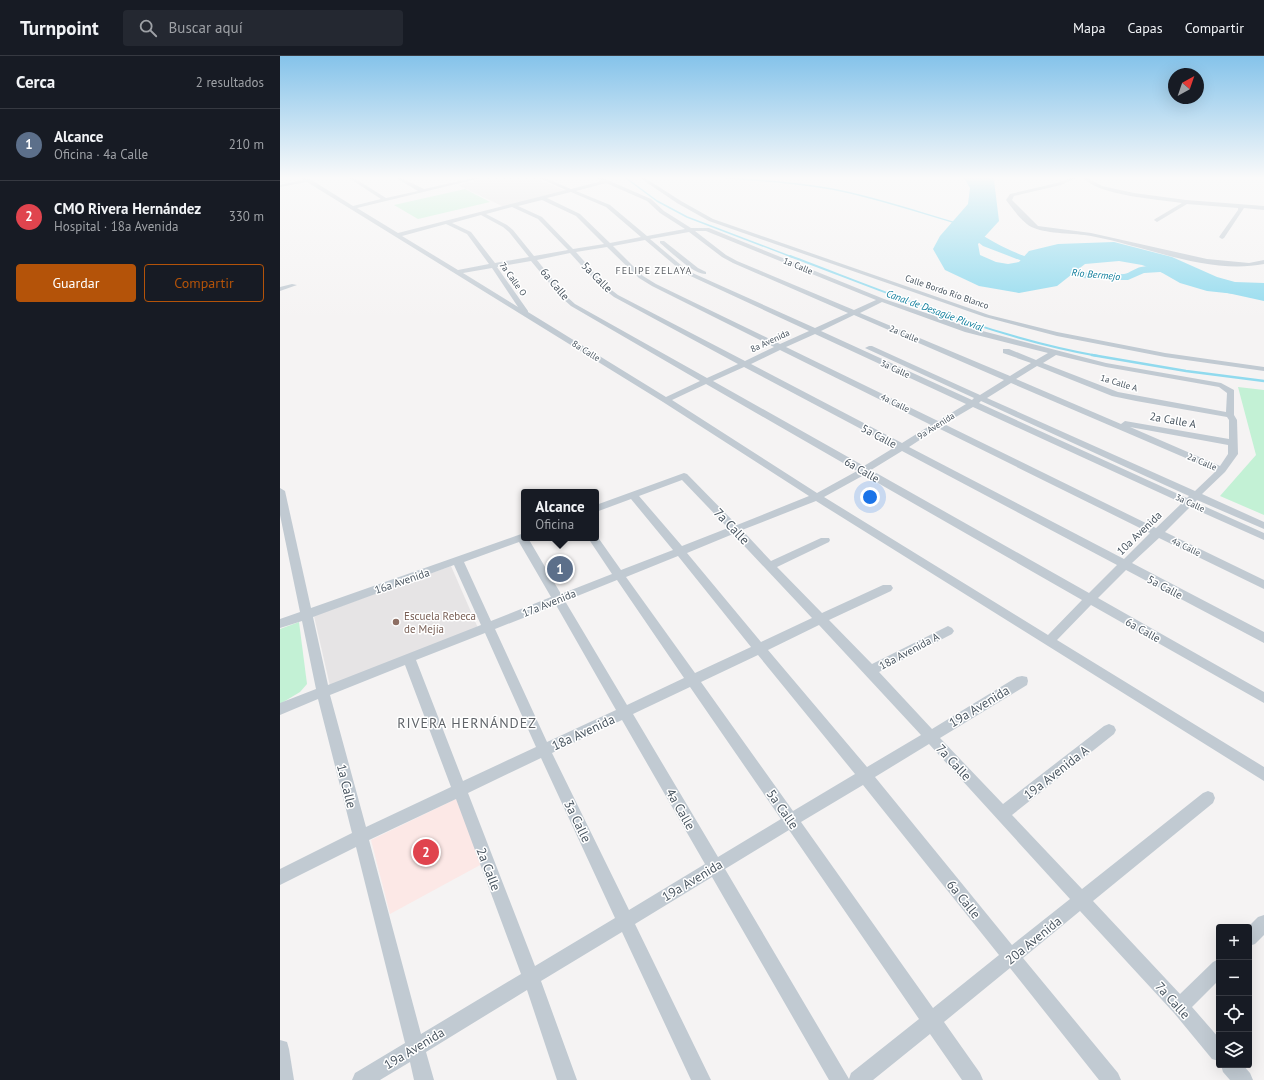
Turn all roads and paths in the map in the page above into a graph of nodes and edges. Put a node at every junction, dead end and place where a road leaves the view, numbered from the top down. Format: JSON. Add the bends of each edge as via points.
{"nodes":[{"id":1,"x":384,"y":226,"type":"edge"},
{"id":2,"x":436,"y":226,"type":"edge"},
{"id":3,"x":454,"y":226,"type":"edge"},
{"id":4,"x":505,"y":226,"type":"edge"},
{"id":5,"x":548,"y":226,"type":"edge"},
{"id":6,"x":590,"y":226,"type":"edge"},
{"id":7,"x":631,"y":226,"type":"edge"},
{"id":8,"x":643,"y":226,"type":"edge"},
{"id":9,"x":683,"y":226,"type":"edge"},
{"id":10,"x":728,"y":226,"type":"edge"},
{"id":11,"x":1033,"y":226,"type":"edge"},
{"id":12,"x":1230,"y":226,"type":"edge"},
{"id":13,"x":690,"y":230,"type":"junction"},
{"id":14,"x":398,"y":235,"type":"junction"},
{"id":15,"x":655,"y":236,"type":"junction"},
{"id":16,"x":1222,"y":237,"type":"dead end"},
{"id":17,"x":646,"y":238,"type":"junction"},
{"id":18,"x":609,"y":244,"type":"junction"},
{"id":19,"x":572,"y":251,"type":"junction"},
{"id":20,"x":534,"y":258,"type":"junction"},
{"id":21,"x":1264,"y":262,"type":"edge"},
{"id":22,"x":492,"y":266,"type":"junction"},
{"id":23,"x":458,"y":272,"type":"junction"},
{"id":24,"x":294,"y":285,"type":"dead end"},
{"id":25,"x":280,"y":289,"type":"edge"},
{"id":26,"x":882,"y":300,"type":"junction"},
{"id":27,"x":853,"y":313,"type":"junction"},
{"id":28,"x":529,"y":316,"type":"junction"},
{"id":29,"x":823,"y":327,"type":"junction"},
{"id":30,"x":815,"y":331,"type":"junction"},
{"id":31,"x":781,"y":346,"type":"junction"},
{"id":32,"x":1006,"y":351,"type":"dead end"},
{"id":33,"x":1053,"y":353,"type":"junction"},
{"id":34,"x":1035,"y":363,"type":"junction"},
{"id":35,"x":744,"y":364,"type":"junction"},
{"id":36,"x":1264,"y":369,"type":"edge"},
{"id":37,"x":1010,"y":379,"type":"junction"},
{"id":38,"x":706,"y":381,"type":"junction"},
{"id":39,"x":980,"y":398,"type":"junction"},
{"id":40,"x":666,"y":400,"type":"junction"},
{"id":41,"x":972,"y":404,"type":"junction"},
{"id":42,"x":1230,"y":415,"type":"junction"},
{"id":43,"x":1107,"y":421,"type":"junction"},
{"id":44,"x":939,"y":425,"type":"junction"},
{"id":45,"x":1234,"y":443,"type":"junction"},
{"id":46,"x":902,"y":448,"type":"junction"},
{"id":47,"x":1222,"y":470,"type":"junction"},
{"id":48,"x":863,"y":471,"type":"junction"},
{"id":49,"x":281,"y":495,"type":"edge"},
{"id":50,"x":1196,"y":495,"type":"junction"},
{"id":51,"x":634,"y":496,"type":"junction"},
{"id":52,"x":817,"y":497,"type":"junction"},
{"id":53,"x":1188,"y":502,"type":"junction"},
{"id":54,"x":599,"y":509,"type":"edge"},
{"id":55,"x":1264,"y":526,"type":"edge"},
{"id":56,"x":735,"y":529,"type":"junction"},
{"id":57,"x":1156,"y":533,"type":"junction"},
{"id":58,"x":1264,"y":537,"type":"edge"},
{"id":59,"x":521,"y":538,"type":"edge"},
{"id":60,"x":825,"y":540,"type":"dead end"},
{"id":61,"x":525,"y":541,"type":"edge"},
{"id":62,"x":595,"y":541,"type":"edge"},
{"id":63,"x":678,"y":552,"type":"junction"},
{"id":64,"x":458,"y":561,"type":"junction"},
{"id":65,"x":1124,"y":565,"type":"junction"},
{"id":66,"x":770,"y":566,"type":"junction"},
{"id":67,"x":619,"y":575,"type":"junction"},
{"id":68,"x":1264,"y":585,"type":"edge"},
{"id":69,"x":887,"y":588,"type":"dead end"},
{"id":70,"x":558,"y":599,"type":"junction"},
{"id":71,"x":1090,"y":600,"type":"junction"},
{"id":72,"x":306,"y":615,"type":"junction"},
{"id":73,"x":821,"y":619,"type":"junction"},
{"id":74,"x":280,"y":624,"type":"edge"},
{"id":75,"x":488,"y":627,"type":"junction"},
{"id":76,"x":948,"y":631,"type":"dead end"},
{"id":77,"x":1264,"y":638,"type":"edge"},
{"id":78,"x":1049,"y":641,"type":"junction"},
{"id":79,"x":758,"y":649,"type":"junction"},
{"id":80,"x":409,"y":658,"type":"junction"},
{"id":81,"x":870,"y":671,"type":"junction"},
{"id":82,"x":692,"y":680,"type":"junction"},
{"id":83,"x":1022,"y":681,"type":"dead end"},
{"id":84,"x":323,"y":692,"type":"junction"},
{"id":85,"x":1264,"y":698,"type":"edge"},
{"id":86,"x":280,"y":709,"type":"edge"},
{"id":87,"x":624,"y":712,"type":"junction"},
{"id":88,"x":1110,"y":730,"type":"dead end"},
{"id":89,"x":930,"y":736,"type":"junction"},
{"id":90,"x":544,"y":750,"type":"junction"},
{"id":91,"x":1264,"y":775,"type":"edge"},
{"id":92,"x":865,"y":776,"type":"junction"},
{"id":93,"x":459,"y":790,"type":"junction"},
{"id":94,"x":1208,"y":798,"type":"dead end"},
{"id":95,"x":1002,"y":814,"type":"junction"},
{"id":96,"x":791,"y":820,"type":"junction"},
{"id":97,"x":360,"y":837,"type":"junction"},
{"id":98,"x":715,"y":866,"type":"junction"},
{"id":99,"x":280,"y":877,"type":"edge"},
{"id":100,"x":1082,"y":901,"type":"junction"},
{"id":101,"x":626,"y":920,"type":"junction"},
{"id":102,"x":1264,"y":923,"type":"edge"},
{"id":103,"x":1252,"y":935,"type":"edge"},
{"id":104,"x":1012,"y":957,"type":"junction"},
{"id":105,"x":1216,"y":971,"type":"edge"},
{"id":106,"x":531,"y":978,"type":"junction"},
{"id":107,"x":1180,"y":1007,"type":"junction"},
{"id":108,"x":932,"y":1021,"type":"junction"},
{"id":109,"x":416,"y":1047,"type":"junction"},
{"id":110,"x":1216,"y":1049,"type":"edge"},
{"id":111,"x":280,"y":1050,"type":"edge"},
{"id":112,"x":1233,"y":1068,"type":"edge"},
{"id":113,"x":284,"y":1080,"type":"edge"},
{"id":114,"x":362,"y":1080,"type":"edge"},
{"id":115,"x":424,"y":1080,"type":"edge"},
{"id":116,"x":567,"y":1080,"type":"edge"},
{"id":117,"x":701,"y":1080,"type":"edge"},
{"id":118,"x":840,"y":1080,"type":"edge"},
{"id":119,"x":858,"y":1080,"type":"edge"},
{"id":120,"x":973,"y":1080,"type":"edge"},
{"id":121,"x":1111,"y":1080,"type":"edge"},
{"id":122,"x":1243,"y":1080,"type":"edge"}],
"edges":[{"from":1,"to":14,"type":"street","name":"8a Calle"},
{"from":2,"to":14,"type":"street"},
{"from":3,"to":22,"type":"street","name":"7a Calle O","via":[[474,237]]},
{"from":4,"to":20,"type":"street","name":"6a Calle"},
{"from":5,"to":19,"type":"street","name":"5a Calle"},
{"from":6,"to":18,"type":"street","name":"4a Calle"},
{"from":7,"to":17,"type":"street","name":"3a Calle"},
{"from":8,"to":15,"type":"street","name":"3a Calle"},
{"from":9,"to":13,"type":"street","name":"2a Calle"},
{"from":10,"to":36,"type":"street","name":"Calle Bordo Río Blanco","via":[[987,316],[1057,334],[1165,355]]},
{"from":11,"to":21,"type":"street","via":[[1100,236],[1215,262]]},
{"from":12,"to":16,"type":"street"},
{"from":13,"to":15,"type":"street","name":"1a Calle"},
{"from":13,"to":26,"type":"street","name":"1a Calle","via":[[710,230]]},
{"from":13,"to":27,"type":"street","name":"2a Calle","via":[[735,262]]},
{"from":14,"to":23,"type":"street","name":"8a Calle"},
{"from":15,"to":17,"type":"street","name":"1a Calle"},
{"from":15,"to":29,"type":"street","name":"3a Calle","via":[[696,269]]},
{"from":17,"to":18,"type":"street","name":"1a Calle"},
{"from":17,"to":30,"type":"street","name":"3a Calle","via":[[686,272]]},
{"from":18,"to":19,"type":"street","name":"1a Calle"},
{"from":18,"to":31,"type":"street","name":"4a Calle","via":[[641,277],[654,285]]},
{"from":19,"to":20,"type":"street","name":"1a Calle"},
{"from":19,"to":35,"type":"street","name":"5a Calle","via":[[603,286],[616,296]]},
{"from":20,"to":22,"type":"street","name":"1a Calle"},
{"from":20,"to":38,"type":"street","name":"6a Calle","via":[[573,305]]},
{"from":22,"to":23,"type":"street","name":"1a Calle"},
{"from":22,"to":28,"type":"street","name":"7a Calle O"},
{"from":23,"to":28,"type":"street","name":"8a Calle"},
{"from":24,"to":25,"type":"street"},
{"from":26,"to":27,"type":"street","name":"8a Avenida"},
{"from":26,"to":33,"type":"street","name":"1a Calle","via":[[968,330]]},
{"from":27,"to":29,"type":"street","name":"8a Avenida"},
{"from":27,"to":37,"type":"street","name":"2a Calle"},
{"from":28,"to":40,"type":"street","name":"8a Calle"},
{"from":29,"to":30,"type":"street","name":"8a Avenida"},
{"from":29,"to":39,"type":"street","name":"3a Calle"},
{"from":30,"to":31,"type":"street","name":"8a Avenida"},
{"from":30,"to":41,"type":"street","name":"3a Calle"},
{"from":31,"to":35,"type":"street","name":"8a Avenida"},
{"from":31,"to":44,"type":"street","name":"4a Calle"},
{"from":32,"to":34,"type":"street","name":"1a Calle A"},
{"from":33,"to":34,"type":"street","name":"9a Avenida"},
{"from":33,"to":42,"type":"street","name":"10a Avenida","via":[[1221,385],[1231,392]]},
{"from":34,"to":37,"type":"street","name":"9a Avenida"},
{"from":34,"to":42,"type":"street","name":"1a Calle A","via":[[1115,394]]},
{"from":35,"to":38,"type":"street","name":"8a Avenida"},
{"from":35,"to":46,"type":"street","name":"5a Calle"},
{"from":37,"to":39,"type":"street","name":"9a Avenida"},
{"from":37,"to":43,"type":"street","name":"2a Calle"},
{"from":38,"to":40,"type":"street","name":"8a Avenida"},
{"from":38,"to":48,"type":"street","name":"6a Calle"},
{"from":39,"to":41,"type":"street","name":"9a Avenida"},
{"from":39,"to":50,"type":"street","name":"3a Calle"},
{"from":40,"to":52,"type":"street","name":"8a Calle"},
{"from":41,"to":44,"type":"street","name":"9a Avenida"},
{"from":41,"to":53,"type":"street","name":"3a Calle"},
{"from":42,"to":45,"type":"street","name":"10a Avenida","via":[[1233,420]]},
{"from":43,"to":45,"type":"street","name":"2a Calle A"},
{"from":43,"to":47,"type":"street","name":"2a Calle"},
{"from":44,"to":46,"type":"street","name":"9a Avenida"},
{"from":44,"to":57,"type":"street","name":"4a Calle"},
{"from":45,"to":47,"type":"street","name":"10a Avenida","via":[[1233,454]]},
{"from":46,"to":48,"type":"street","name":"9a Avenida"},
{"from":46,"to":65,"type":"street","name":"5a Calle"},
{"from":47,"to":50,"type":"street","name":"10a Avenida"},
{"from":48,"to":52,"type":"street","name":"9a Avenida"},
{"from":48,"to":71,"type":"street","name":"6a Calle"},
{"from":49,"to":72,"type":"street","name":"1a Calle"},
{"from":50,"to":53,"type":"street","name":"10a Avenida"},
{"from":50,"to":55,"type":"street","name":"3a Calle"},
{"from":51,"to":54,"type":"street"},
{"from":51,"to":56,"type":"street","name":"7a Calle","via":[[684,476]]},
{"from":51,"to":63,"type":"street","name":"6a Calle"},
{"from":52,"to":56,"type":"street","name":"17a Avenida"},
{"from":52,"to":78,"type":"street","name":"8a Calle"},
{"from":53,"to":57,"type":"street","name":"10a Avenida"},
{"from":53,"to":58,"type":"street","name":"3a Calle"},
{"from":56,"to":63,"type":"street","name":"17a Avenida"},
{"from":56,"to":66,"type":"street","name":"7a Calle"},
{"from":57,"to":65,"type":"street","name":"10a Avenida"},
{"from":57,"to":68,"type":"street","name":"4a Calle"},
{"from":59,"to":64,"type":"street","name":"16a Avenida"},
{"from":60,"to":66,"type":"street"},
{"from":61,"to":70,"type":"street","name":"4a Calle"},
{"from":62,"to":67,"type":"street","name":"5a Calle"},
{"from":63,"to":67,"type":"street","name":"17a Avenida"},
{"from":63,"to":79,"type":"street","name":"6a Calle"},
{"from":64,"to":72,"type":"street","name":"16a Avenida"},
{"from":64,"to":75,"type":"street","name":"3a Calle"},
{"from":65,"to":71,"type":"street","name":"10a Avenida"},
{"from":65,"to":77,"type":"street","name":"5a Calle"},
{"from":66,"to":73,"type":"street","name":"7a Calle"},
{"from":67,"to":70,"type":"street","name":"17a Avenida"},
{"from":67,"to":82,"type":"street","name":"5a Calle"},
{"from":69,"to":73,"type":"street","name":"18a Avenida"},
{"from":70,"to":75,"type":"street","name":"17a Avenida"},
{"from":70,"to":87,"type":"street","name":"4a Calle"},
{"from":71,"to":78,"type":"street","name":"10a Avenida"},
{"from":71,"to":85,"type":"street","name":"6a Calle"},
{"from":72,"to":74,"type":"street","name":"16a Avenida"},
{"from":72,"to":84,"type":"street","name":"1a Calle"},
{"from":73,"to":79,"type":"street","name":"18a Avenida"},
{"from":73,"to":81,"type":"street","name":"7a Calle"},
{"from":75,"to":80,"type":"street","name":"17a Avenida"},
{"from":75,"to":90,"type":"street","name":"3a Calle"},
{"from":76,"to":81,"type":"street","name":"18a Avenida A"},
{"from":78,"to":91,"type":"street","name":"8a Calle"},
{"from":79,"to":82,"type":"street","name":"18a Avenida"},
{"from":79,"to":92,"type":"street","name":"6a Calle"},
{"from":80,"to":84,"type":"street","name":"17a Avenida"},
{"from":80,"to":93,"type":"street","name":"2a Calle"},
{"from":81,"to":89,"type":"street","name":"7a Calle"},
{"from":82,"to":87,"type":"street","name":"18a Avenida"},
{"from":82,"to":96,"type":"street","name":"5a Calle"},
{"from":83,"to":89,"type":"street","name":"19a Avenida"},
{"from":84,"to":86,"type":"street","name":"17a Avenida"},
{"from":84,"to":97,"type":"street","name":"1a Calle"},
{"from":87,"to":90,"type":"street","name":"18a Avenida"},
{"from":87,"to":98,"type":"street","name":"4a Calle"},
{"from":88,"to":95,"type":"street","name":"19a Avenida A"},
{"from":89,"to":92,"type":"street","name":"19a Avenida"},
{"from":89,"to":95,"type":"street","name":"7a Calle"},
{"from":90,"to":93,"type":"street","name":"18a Avenida"},
{"from":90,"to":101,"type":"street","name":"3a Calle"},
{"from":92,"to":96,"type":"street","name":"19a Avenida"},
{"from":92,"to":104,"type":"street","name":"6a Calle"},
{"from":93,"to":97,"type":"street","name":"18a Avenida"},
{"from":93,"to":106,"type":"street","name":"2a Calle"},
{"from":94,"to":100,"type":"street","name":"20a Avenida"},
{"from":95,"to":100,"type":"street","name":"7a Calle"},
{"from":96,"to":98,"type":"street","name":"19a Avenida"},
{"from":96,"to":108,"type":"street","name":"5a Calle"},
{"from":97,"to":99,"type":"street","name":"18a Avenida"},
{"from":97,"to":109,"type":"street","name":"1a Calle"},
{"from":98,"to":101,"type":"street","name":"19a Avenida"},
{"from":98,"to":118,"type":"street","name":"4a Calle"},
{"from":100,"to":104,"type":"street","name":"20a Avenida"},
{"from":100,"to":107,"type":"street","name":"7a Calle"},
{"from":101,"to":106,"type":"street","name":"19a Avenida"},
{"from":101,"to":117,"type":"street","name":"3a Calle"},
{"from":102,"to":103,"type":"street"},
{"from":104,"to":108,"type":"street","name":"20a Avenida"},
{"from":104,"to":121,"type":"street","name":"6a Calle"},
{"from":105,"to":107,"type":"street"},
{"from":106,"to":109,"type":"street","name":"19a Avenida"},
{"from":106,"to":116,"type":"street","name":"2a Calle"},
{"from":107,"to":110,"type":"street","name":"7a Calle"},
{"from":108,"to":119,"type":"street","name":"20a Avenida"},
{"from":108,"to":120,"type":"street","name":"5a Calle"},
{"from":109,"to":114,"type":"street","name":"19a Avenida"},
{"from":109,"to":115,"type":"street","name":"1a Calle"},
{"from":111,"to":113,"type":"street"},
{"from":112,"to":122,"type":"street"}]}
